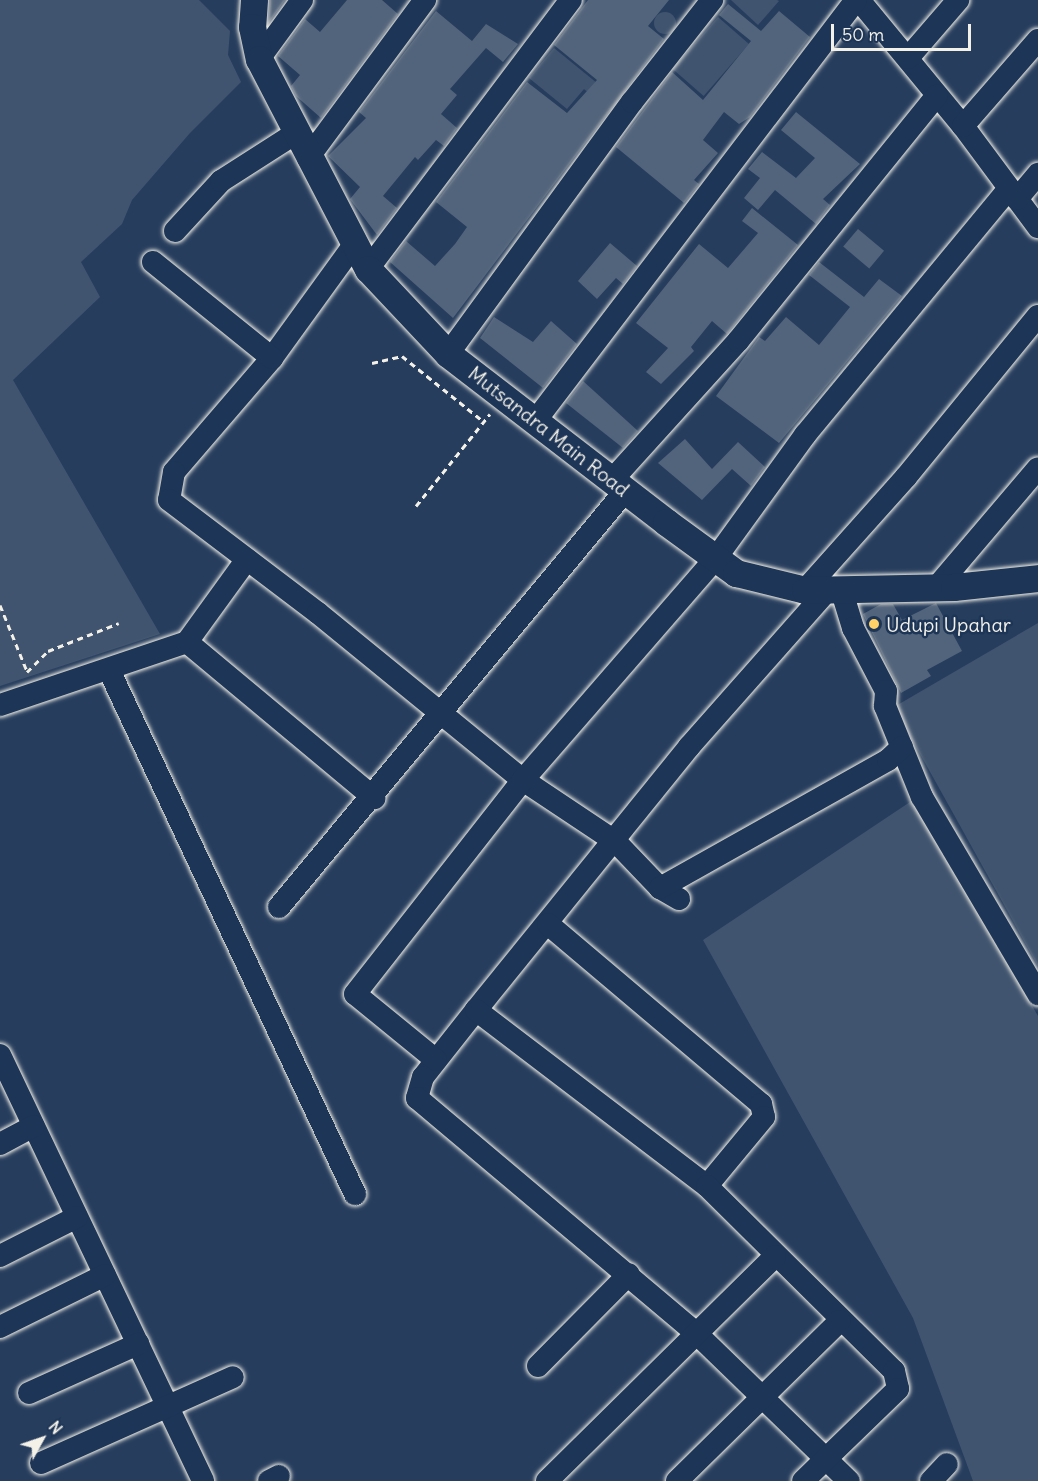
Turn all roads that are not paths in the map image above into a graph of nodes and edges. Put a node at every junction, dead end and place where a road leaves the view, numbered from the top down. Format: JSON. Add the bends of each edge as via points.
{"nodes":[{"id":1,"x":254,"y":0,"type":"edge"},
{"id":2,"x":302,"y":0,"type":"edge"},
{"id":3,"x":426,"y":0,"type":"edge"},
{"id":4,"x":572,"y":0,"type":"edge"},
{"id":5,"x":712,"y":0,"type":"edge"},
{"id":6,"x":858,"y":0,"type":"edge"},
{"id":7,"x":958,"y":0,"type":"edge"},
{"id":8,"x":1038,"y":40,"type":"edge"},
{"id":9,"x":908,"y":58,"type":"junction"},
{"id":10,"x":259,"y":59,"type":"junction"},
{"id":11,"x":937,"y":95,"type":"junction"},
{"id":12,"x":963,"y":126,"type":"junction"},
{"id":13,"x":296,"y":133,"type":"junction"},
{"id":14,"x":308,"y":158,"type":"junction"},
{"id":15,"x":1038,"y":174,"type":"edge"},
{"id":16,"x":1013,"y":194,"type":"junction"},
{"id":17,"x":1038,"y":227,"type":"edge"},
{"id":18,"x":175,"y":231,"type":"dead end"},
{"id":19,"x":353,"y":246,"type":"junction"},
{"id":20,"x":153,"y":262,"type":"dead end"},
{"id":21,"x":368,"y":269,"type":"junction"},
{"id":22,"x":1038,"y":316,"type":"edge"},
{"id":23,"x":448,"y":354,"type":"junction"},
{"id":24,"x":272,"y":358,"type":"junction"},
{"id":25,"x":536,"y":420,"type":"junction"},
{"id":26,"x":1038,"y":468,"type":"edge"},
{"id":27,"x":619,"y":485,"type":"junction"},
{"id":28,"x":716,"y":558,"type":"junction"},
{"id":29,"x":246,"y":559,"type":"junction"},
{"id":30,"x":1038,"y":578,"type":"edge"},
{"id":31,"x":936,"y":588,"type":"junction"},
{"id":32,"x":824,"y":591,"type":"junction"},
{"id":33,"x":187,"y":642,"type":"junction"},
{"id":34,"x":110,"y":670,"type":"junction"},
{"id":35,"x":0,"y":705,"type":"edge"},
{"id":36,"x":443,"y":714,"type":"junction"},
{"id":37,"x":902,"y":747,"type":"junction"},
{"id":38,"x":523,"y":780,"type":"junction"},
{"id":39,"x":374,"y":798,"type":"junction"},
{"id":40,"x":616,"y":842,"type":"junction"},
{"id":41,"x":279,"y":907,"type":"dead end"},
{"id":42,"x":548,"y":924,"type":"junction"},
{"id":43,"x":1038,"y":994,"type":"edge"},
{"id":44,"x":476,"y":1010,"type":"junction"},
{"id":45,"x":0,"y":1055,"type":"edge"},
{"id":46,"x":436,"y":1060,"type":"junction"},
{"id":47,"x":34,"y":1126,"type":"junction"},
{"id":48,"x":0,"y":1144,"type":"edge"},
{"id":49,"x":706,"y":1186,"type":"junction"},
{"id":50,"x":355,"y":1194,"type":"dead end"},
{"id":51,"x":77,"y":1217,"type":"junction"},
{"id":52,"x":0,"y":1256,"type":"edge"},
{"id":53,"x":775,"y":1256,"type":"junction"},
{"id":54,"x":629,"y":1274,"type":"junction"},
{"id":55,"x":105,"y":1275,"type":"junction"},
{"id":56,"x":840,"y":1321,"type":"junction"},
{"id":57,"x":0,"y":1327,"type":"edge"},
{"id":58,"x":695,"y":1332,"type":"junction"},
{"id":59,"x":138,"y":1344,"type":"junction"},
{"id":60,"x":538,"y":1366,"type":"dead end"},
{"id":61,"x":233,"y":1377,"type":"dead end"},
{"id":62,"x":29,"y":1393,"type":"dead end"},
{"id":63,"x":761,"y":1397,"type":"junction"},
{"id":64,"x":168,"y":1406,"type":"junction"},
{"id":65,"x":825,"y":1458,"type":"junction"},
{"id":66,"x":41,"y":1463,"type":"dead end"},
{"id":67,"x":947,"y":1464,"type":"dead end"},
{"id":68,"x":201,"y":1480,"type":"edge"},
{"id":69,"x":547,"y":1481,"type":"edge"},
{"id":70,"x":677,"y":1481,"type":"edge"},
{"id":71,"x":803,"y":1481,"type":"edge"},
{"id":72,"x":849,"y":1481,"type":"edge"},
{"id":73,"x":931,"y":1481,"type":"edge"}],
"edges":[{"from":1,"to":10,"type":"street","name":"Mutsandra Main Road","via":[[252,27]]},
{"from":2,"to":10,"type":"street"},
{"from":3,"to":14,"type":"street"},
{"from":4,"to":21,"type":"street"},
{"from":5,"to":23,"type":"street","via":[[632,102]]},
{"from":6,"to":9,"type":"street"},
{"from":6,"to":25,"type":"street"},
{"from":7,"to":9,"type":"street"},
{"from":8,"to":12,"type":"street"},
{"from":9,"to":11,"type":"street"},
{"from":10,"to":13,"type":"street","name":"Mutsandra Main Road"},
{"from":11,"to":12,"type":"street"},
{"from":11,"to":27,"type":"street"},
{"from":12,"to":16,"type":"street"},
{"from":13,"to":14,"type":"street","name":"Mutsandra Main Road"},
{"from":13,"to":18,"type":"street","via":[[221,181]]},
{"from":14,"to":19,"type":"street","name":"Mutsandra Main Road"},
{"from":15,"to":16,"type":"street"},
{"from":16,"to":17,"type":"street"},
{"from":16,"to":28,"type":"street","via":[[805,435]]},
{"from":19,"to":21,"type":"street","name":"Mutsandra Main Road"},
{"from":19,"to":24,"type":"street"},
{"from":20,"to":24,"type":"street"},
{"from":21,"to":23,"type":"street","name":"Mutsandra Main Road"},
{"from":22,"to":32,"type":"street","via":[[906,477]]},
{"from":23,"to":25,"type":"street","name":"Mutsandra Main Road"},
{"from":24,"to":29,"type":"street","via":[[174,472],[168,487],[169,500]]},
{"from":25,"to":27,"type":"street","name":"Mutsandra Main Road"},
{"from":26,"to":31,"type":"street"},
{"from":27,"to":28,"type":"street","name":"Mutsandra Main Road"},
{"from":27,"to":36,"type":"street"},
{"from":28,"to":32,"type":"street","name":"Mutsandra Main Road","via":[[761,582]]},
{"from":28,"to":38,"type":"street"},
{"from":29,"to":33,"type":"street"},
{"from":29,"to":36,"type":"street"},
{"from":30,"to":31,"type":"street","name":"Mutsandra Main Road"},
{"from":31,"to":32,"type":"street","name":"Mutsandra Main Road"},
{"from":32,"to":37,"type":"street","via":[[853,628],[886,691],[885,706]]},
{"from":32,"to":40,"type":"street","via":[[689,747]]},
{"from":33,"to":34,"type":"street"},
{"from":33,"to":39,"type":"street"},
{"from":34,"to":35,"type":"street"},
{"from":34,"to":50,"type":"street"},
{"from":36,"to":38,"type":"street"},
{"from":36,"to":39,"type":"street"},
{"from":37,"to":40,"type":"street","via":[[888,760],[670,893]]},
{"from":37,"to":43,"type":"street","via":[[922,797]]},
{"from":38,"to":40,"type":"street"},
{"from":38,"to":46,"type":"street","via":[[355,994]]},
{"from":39,"to":41,"type":"street"},
{"from":40,"to":42,"type":"street"},
{"from":42,"to":44,"type":"street"},
{"from":42,"to":49,"type":"street","via":[[761,1104],[764,1117]]},
{"from":44,"to":46,"type":"street"},
{"from":44,"to":49,"type":"street"},
{"from":45,"to":47,"type":"street"},
{"from":46,"to":54,"type":"street","via":[[423,1077],[417,1098]]},
{"from":47,"to":48,"type":"street"},
{"from":47,"to":51,"type":"street"},
{"from":49,"to":53,"type":"street"},
{"from":51,"to":52,"type":"street"},
{"from":51,"to":55,"type":"street"},
{"from":53,"to":56,"type":"street"},
{"from":53,"to":58,"type":"street"},
{"from":54,"to":58,"type":"street"},
{"from":54,"to":60,"type":"street"},
{"from":55,"to":57,"type":"street"},
{"from":55,"to":59,"type":"street"},
{"from":56,"to":63,"type":"street"},
{"from":56,"to":65,"type":"street","via":[[894,1371],[898,1389]]},
{"from":58,"to":63,"type":"street"},
{"from":58,"to":69,"type":"street"},
{"from":59,"to":62,"type":"street"},
{"from":59,"to":64,"type":"street"},
{"from":61,"to":64,"type":"street"},
{"from":63,"to":65,"type":"street"},
{"from":63,"to":70,"type":"street"},
{"from":64,"to":66,"type":"street"},
{"from":64,"to":68,"type":"street"},
{"from":65,"to":71,"type":"street"},
{"from":65,"to":72,"type":"street"},
{"from":67,"to":73,"type":"street"}]}
